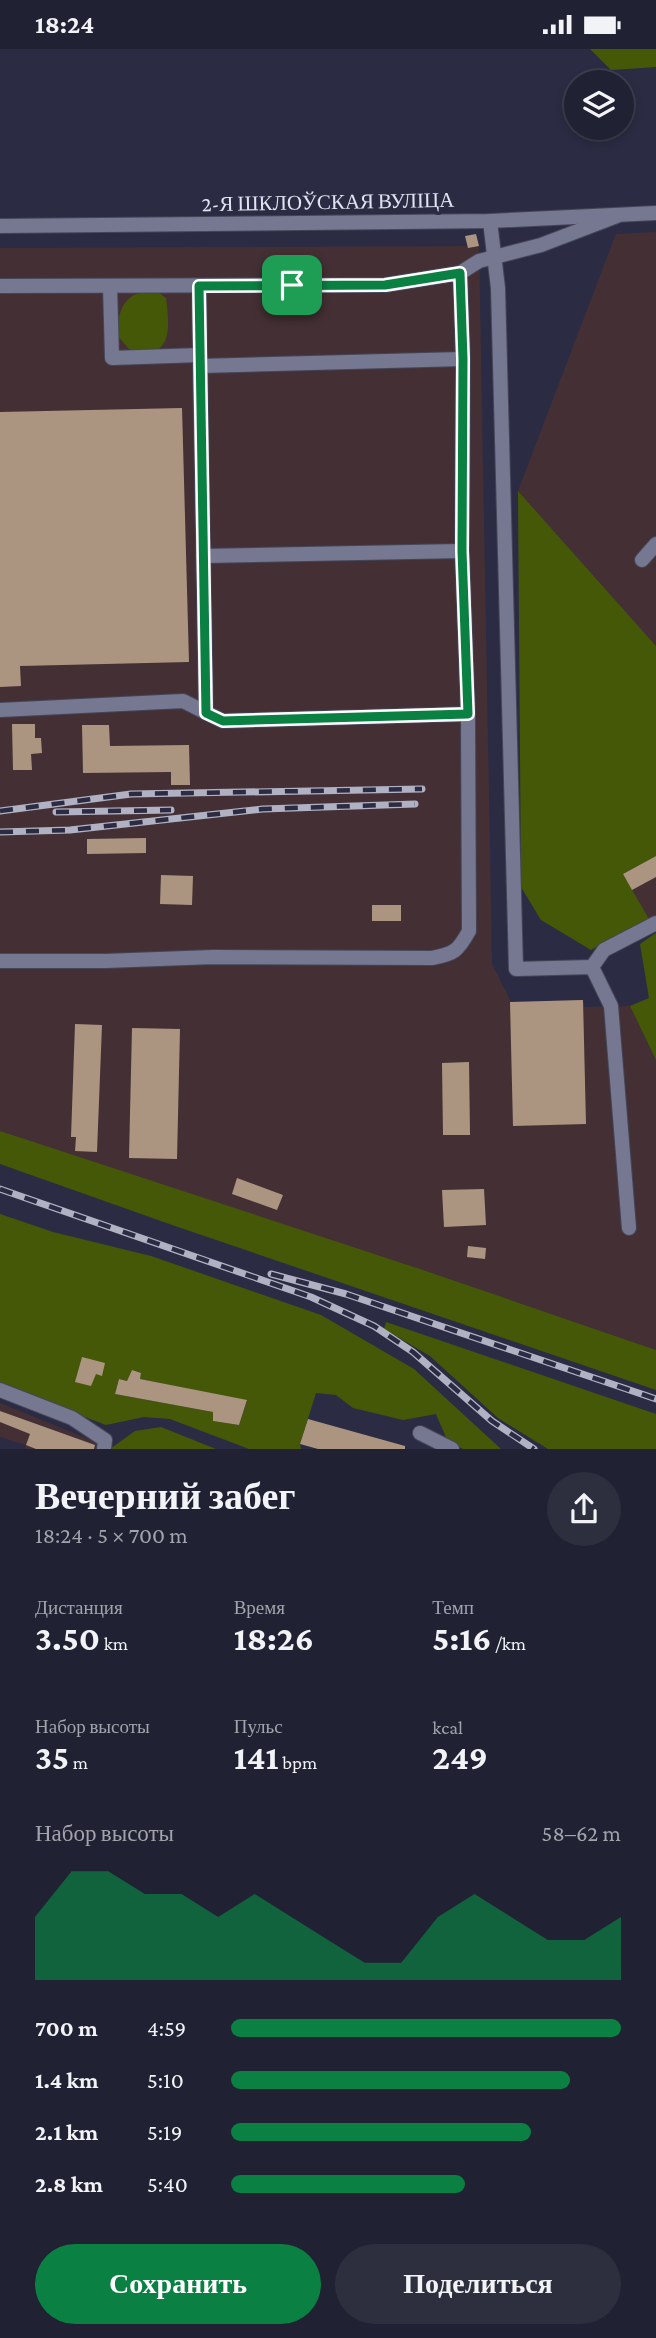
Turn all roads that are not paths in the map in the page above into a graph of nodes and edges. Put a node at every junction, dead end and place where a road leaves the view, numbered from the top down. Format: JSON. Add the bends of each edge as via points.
{"nodes":[{"id":1,"x":656,"y":213,"type":"edge"},
{"id":2,"x":617,"y":216,"type":"junction"},
{"id":3,"x":490,"y":221,"type":"junction"},
{"id":4,"x":0,"y":226,"type":"edge"},
{"id":5,"x":495,"y":256,"type":"junction"},
{"id":6,"x":460,"y":273,"type":"junction"},
{"id":7,"x":0,"y":286,"type":"edge"},
{"id":8,"x":110,"y":286,"type":"junction"},
{"id":9,"x":199,"y":286,"type":"junction"},
{"id":10,"x":463,"y":359,"type":"junction"},
{"id":11,"x":200,"y":360,"type":"junction"},
{"id":12,"x":656,"y":544,"type":"edge"},
{"id":13,"x":462,"y":551,"type":"junction"},
{"id":14,"x":204,"y":556,"type":"junction"},
{"id":15,"x":642,"y":560,"type":"dead end"},
{"id":16,"x":0,"y":710,"type":"edge"},
{"id":17,"x":206,"y":713,"type":"junction"},
{"id":18,"x":468,"y":714,"type":"junction"},
{"id":19,"x":656,"y":923,"type":"edge"},
{"id":20,"x":0,"y":961,"type":"edge"},
{"id":21,"x":592,"y":967,"type":"junction"},
{"id":22,"x":629,"y":1228,"type":"dead end"},
{"id":23,"x":0,"y":1390,"type":"edge"},
{"id":24,"x":419,"y":1433,"type":"dead end"},
{"id":25,"x":104,"y":1449,"type":"edge"},
{"id":26,"x":452,"y":1449,"type":"edge"}],
"edges":[{"from":1,"to":2,"type":"street","name":"2-Я ШКЛОЎСКАЯ ВУЛІЦА"},
{"from":2,"to":3,"type":"street","name":"2-Я ШКЛОЎСКАЯ ВУЛІЦА"},
{"from":2,"to":5,"type":"street","via":[[541,245]]},
{"from":3,"to":4,"type":"street","name":"2-Я ШКЛОЎСКАЯ ВУЛІЦА"},
{"from":3,"to":5,"type":"street"},
{"from":5,"to":6,"type":"street"},
{"from":5,"to":21,"type":"street","via":[[516,969]]},
{"from":6,"to":9,"type":"street","via":[[385,285]]},
{"from":6,"to":10,"type":"street"},
{"from":7,"to":8,"type":"street"},
{"from":8,"to":9,"type":"street"},
{"from":8,"to":11,"type":"street","via":[[112,358]]},
{"from":9,"to":11,"type":"street"},
{"from":10,"to":11,"type":"street"},
{"from":10,"to":13,"type":"street"},
{"from":11,"to":14,"type":"street"},
{"from":12,"to":15,"type":"street"},
{"from":13,"to":14,"type":"street"},
{"from":13,"to":18,"type":"street"},
{"from":14,"to":17,"type":"street"},
{"from":16,"to":17,"type":"street","via":[[183,701]]},
{"from":17,"to":18,"type":"street","via":[[223,721]]},
{"from":18,"to":20,"type":"street","via":[[469,931],[460,948],[448,955]]},
{"from":19,"to":21,"type":"street","via":[[604,950]]},
{"from":21,"to":22,"type":"street","via":[[611,1006]]},
{"from":23,"to":25,"type":"street","via":[[72,1417],[105,1440]]},
{"from":24,"to":26,"type":"street"}]}
